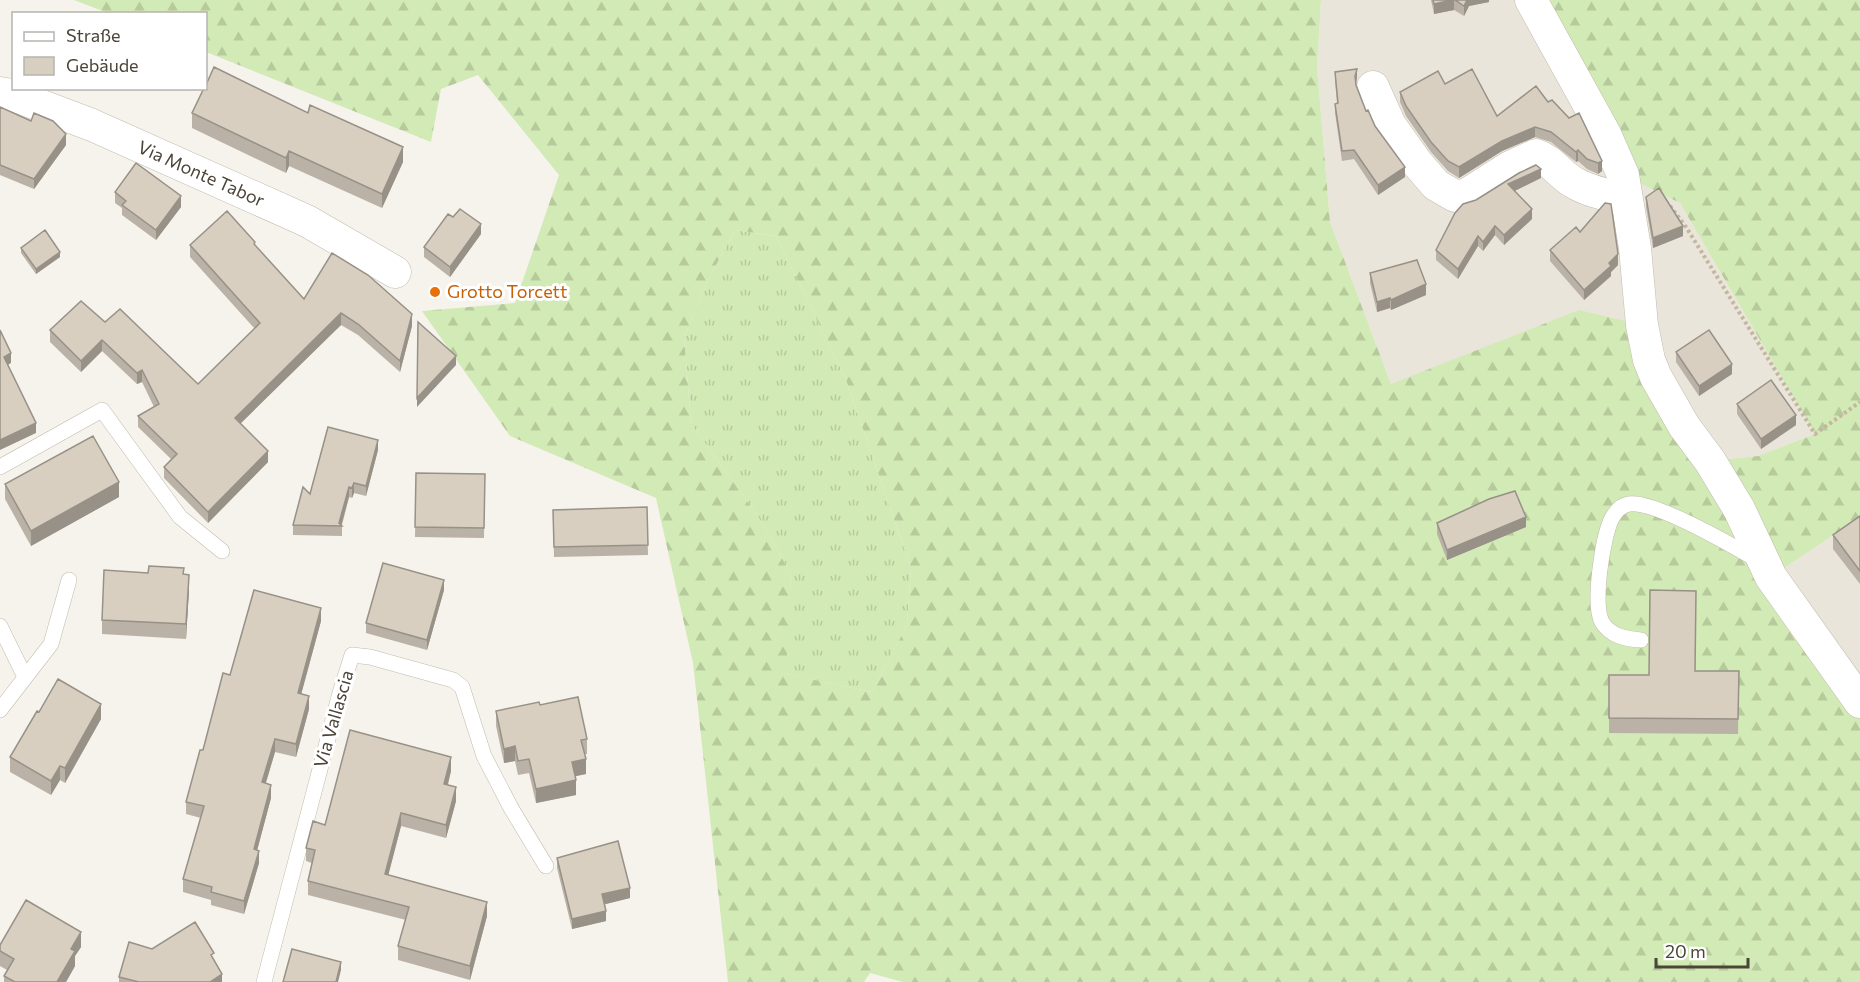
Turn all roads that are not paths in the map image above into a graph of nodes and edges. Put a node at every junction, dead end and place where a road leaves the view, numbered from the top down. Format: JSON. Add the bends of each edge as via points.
{"nodes":[{"id":1,"x":1531,"y":0,"type":"edge"},
{"id":2,"x":1373,"y":87,"type":"dead end"},
{"id":3,"x":0,"y":93,"type":"edge"},
{"id":4,"x":1627,"y":200,"type":"junction"},
{"id":5,"x":395,"y":272,"type":"dead end"},
{"id":6,"x":0,"y":467,"type":"edge"},
{"id":7,"x":222,"y":551,"type":"dead end"},
{"id":8,"x":1764,"y":564,"type":"junction"},
{"id":9,"x":69,"y":580,"type":"dead end"},
{"id":10,"x":0,"y":626,"type":"edge"},
{"id":11,"x":1641,"y":640,"type":"dead end"},
{"id":12,"x":25,"y":677,"type":"junction"},
{"id":13,"x":1860,"y":702,"type":"edge"},
{"id":14,"x":0,"y":710,"type":"edge"},
{"id":15,"x":546,"y":866,"type":"dead end"},
{"id":16,"x":264,"y":982,"type":"edge"}],
"edges":[{"from":1,"to":4,"type":"street","via":[[1617,159]]},
{"from":2,"to":4,"type":"street","via":[[1390,125],[1417,163],[1436,185],[1455,196],[1466,195],[1536,155],[1570,181]]},
{"from":3,"to":5,"type":"street","name":"Via Monte Tabor","via":[[92,125],[307,221]]},
{"from":4,"to":8,"type":"street","via":[[1649,360],[1665,396],[1739,509]]},
{"from":6,"to":7,"type":"lane","via":[[102,410],[180,517]]},
{"from":8,"to":11,"type":"lane","via":[[1652,506],[1623,506],[1608,528],[1597,612],[1618,636]]},
{"from":8,"to":13,"type":"street"},
{"from":9,"to":12,"type":"lane","via":[[51,644]]},
{"from":10,"to":12,"type":"lane"},
{"from":12,"to":14,"type":"lane"},
{"from":15,"to":16,"type":"lane","name":"Via Vallascia","via":[[484,756],[462,687],[453,680],[352,655]]}]}
